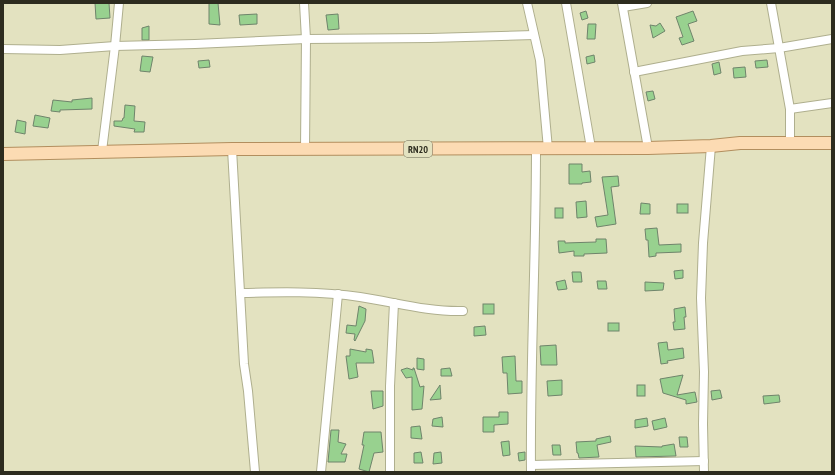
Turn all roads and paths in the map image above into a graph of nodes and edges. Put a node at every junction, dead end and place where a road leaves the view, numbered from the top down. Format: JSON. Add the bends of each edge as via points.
{"nodes":[{"id":1,"x":119,"y":3,"type":"edge"},
{"id":2,"x":304,"y":3,"type":"edge"},
{"id":3,"x":527,"y":3,"type":"edge"},
{"id":4,"x":566,"y":3,"type":"edge"},
{"id":5,"x":647,"y":3,"type":"edge"},
{"id":6,"x":771,"y":3,"type":"edge"},
{"id":7,"x":623,"y":5,"type":"edge"},
{"id":8,"x":534,"y":34,"type":"junction"},
{"id":9,"x":306,"y":39,"type":"junction"},
{"id":10,"x":832,"y":39,"type":"edge"},
{"id":11,"x":115,"y":46,"type":"junction"},
{"id":12,"x":779,"y":48,"type":"junction"},
{"id":13,"x":3,"y":49,"type":"edge"},
{"id":14,"x":634,"y":72,"type":"junction"},
{"id":15,"x":832,"y":103,"type":"edge"},
{"id":16,"x":790,"y":109,"type":"junction"},
{"id":17,"x":832,"y":143,"type":"edge"},
{"id":18,"x":790,"y":144,"type":"junction"},
{"id":19,"x":711,"y":146,"type":"junction"},
{"id":20,"x":232,"y":148,"type":"junction"},
{"id":21,"x":591,"y":148,"type":"junction"},
{"id":22,"x":648,"y":148,"type":"junction"},
{"id":23,"x":306,"y":149,"type":"junction"},
{"id":24,"x":542,"y":149,"type":"junction"},
{"id":25,"x":102,"y":151,"type":"junction"},
{"id":26,"x":3,"y":154,"type":"edge"},
{"id":27,"x":240,"y":293,"type":"junction"},
{"id":28,"x":338,"y":294,"type":"junction"},
{"id":29,"x":394,"y":303,"type":"junction"},
{"id":30,"x":463,"y":311,"type":"dead end"},
{"id":31,"x":704,"y":461,"type":"junction"},
{"id":32,"x":531,"y":468,"type":"edge"},
{"id":33,"x":255,"y":472,"type":"edge"},
{"id":34,"x":321,"y":472,"type":"edge"},
{"id":35,"x":390,"y":472,"type":"edge"},
{"id":36,"x":704,"y":472,"type":"edge"}],
"edges":[{"from":1,"to":11,"type":"street"},
{"from":2,"to":9,"type":"street"},
{"from":3,"to":8,"type":"street"},
{"from":4,"to":21,"type":"street"},
{"from":5,"to":7,"type":"street"},
{"from":6,"to":12,"type":"street"},
{"from":7,"to":14,"type":"street"},
{"from":8,"to":9,"type":"street"},
{"from":8,"to":24,"type":"street","via":[[540,60]]},
{"from":9,"to":11,"type":"street"},
{"from":9,"to":23,"type":"street"},
{"from":10,"to":12,"type":"street"},
{"from":11,"to":13,"type":"street","via":[[60,50]]},
{"from":11,"to":25,"type":"street"},
{"from":12,"to":14,"type":"street","via":[[742,52]]},
{"from":12,"to":16,"type":"street"},
{"from":14,"to":22,"type":"street"},
{"from":15,"to":16,"type":"street"},
{"from":16,"to":18,"type":"street"},
{"from":17,"to":18,"type":"main road","number":"RN20"},
{"from":18,"to":19,"type":"main road","number":"RN20","via":[[740,143]]},
{"from":19,"to":22,"type":"main road","number":"RN20"},
{"from":19,"to":31,"type":"street","via":[[700,298],[704,372]]},
{"from":20,"to":23,"type":"main road","number":"RN20"},
{"from":20,"to":25,"type":"main road","number":"RN20"},
{"from":20,"to":27,"type":"street"},
{"from":21,"to":22,"type":"main road","number":"RN20"},
{"from":21,"to":24,"type":"main road","number":"RN20"},
{"from":23,"to":24,"type":"main road","number":"RN20"},
{"from":24,"to":32,"type":"street","via":[[536,226]]},
{"from":25,"to":26,"type":"main road","number":"RN20"},
{"from":27,"to":28,"type":"street"},
{"from":27,"to":33,"type":"street"},
{"from":28,"to":29,"type":"street"},
{"from":28,"to":34,"type":"street"},
{"from":29,"to":30,"type":"street","via":[[436,310]]},
{"from":29,"to":35,"type":"street","via":[[390,386]]},
{"from":31,"to":32,"type":"street"},
{"from":31,"to":36,"type":"street"}]}
